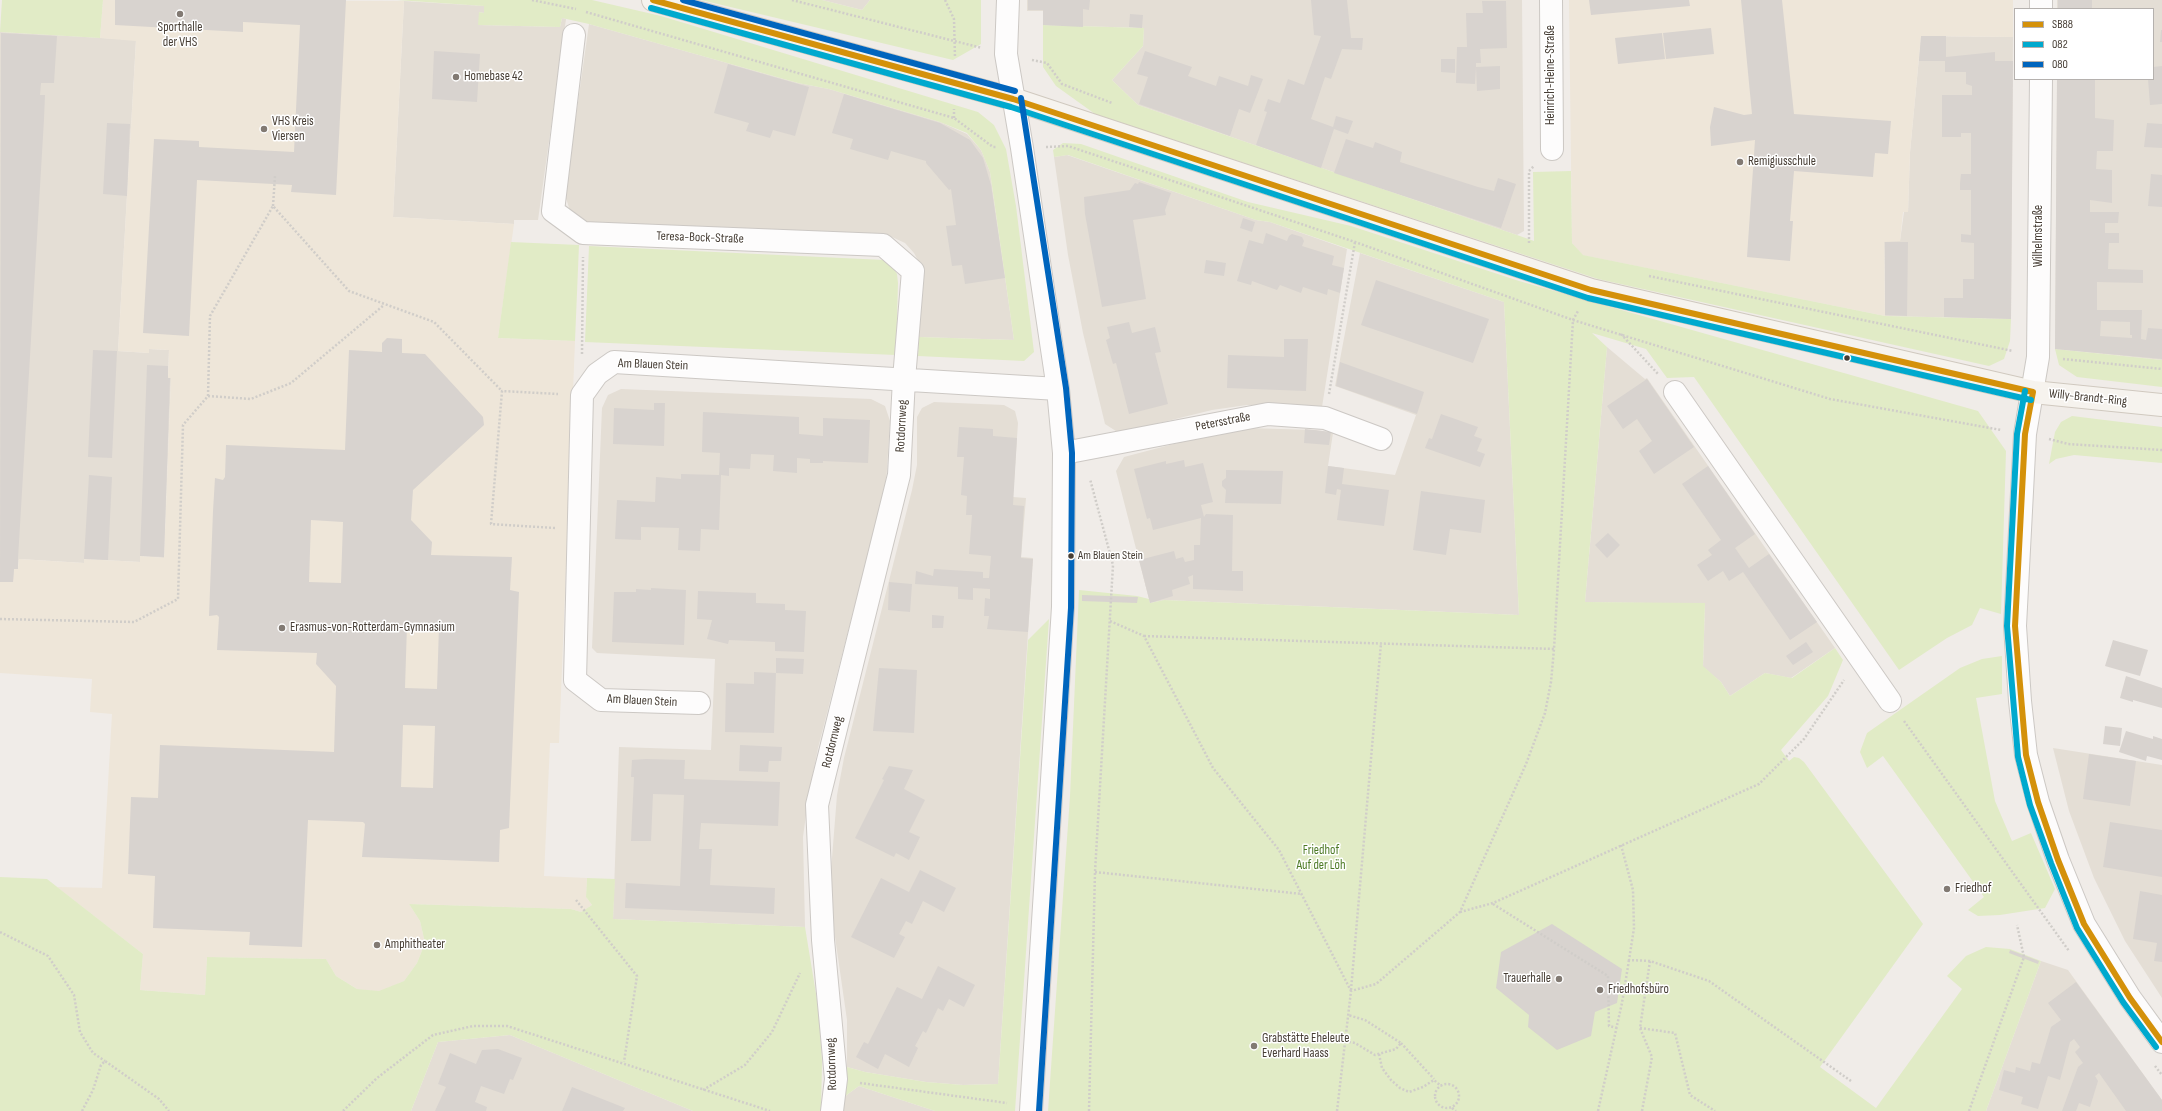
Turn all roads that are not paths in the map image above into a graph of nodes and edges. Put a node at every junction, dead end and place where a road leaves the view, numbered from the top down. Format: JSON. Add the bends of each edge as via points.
{"nodes":[{"id":1,"x":653,"y":0,"type":"edge"},
{"id":2,"x":1008,"y":0,"type":"edge"},
{"id":3,"x":1551,"y":0,"type":"edge"},
{"id":4,"x":574,"y":35,"type":"dead end"},
{"id":5,"x":2041,"y":80,"type":"edge"},
{"id":6,"x":1013,"y":99,"type":"junction"},
{"id":7,"x":1552,"y":149,"type":"road end"},
{"id":8,"x":904,"y":379,"type":"junction"},
{"id":9,"x":1058,"y":389,"type":"junction"},
{"id":10,"x":1675,"y":392,"type":"road end"},
{"id":11,"x":2033,"y":392,"type":"junction"},
{"id":12,"x":2162,"y":405,"type":"edge"},
{"id":13,"x":1381,"y":439,"type":"dead end"},
{"id":14,"x":1073,"y":451,"type":"junction"},
{"id":15,"x":1890,"y":701,"type":"road end"},
{"id":16,"x":699,"y":703,"type":"dead end"},
{"id":17,"x":2162,"y":1042,"type":"edge"},
{"id":18,"x":1032,"y":1108,"type":"edge"},
{"id":19,"x":832,"y":1111,"type":"edge"}],
"edges":[{"from":1,"to":6,"type":"main road","name":"Willy-Brandt-Ring"},
{"from":2,"to":6,"type":"street","via":[[1006,54]]},
{"from":3,"to":7,"type":"street","name":"Heinrich-Heine-Straße"},
{"from":4,"to":8,"type":"street","name":"Teresa-Bock-Straße","via":[[553,211],[583,234],[883,245],[913,271]]},
{"from":5,"to":11,"type":"street","name":"Wilhelmstraße","via":[[2038,357]]},
{"from":6,"to":9,"type":"street"},
{"from":6,"to":11,"type":"main road","name":"Willy-Brandt-Ring","via":[[1591,290]]},
{"from":8,"to":9,"type":"street","name":"Am Blauen Stein"},
{"from":8,"to":16,"type":"street","name":"Am Blauen Stein","via":[[614,362],[597,374],[582,395],[575,680],[601,700]]},
{"from":8,"to":19,"type":"street","name":"Rotdornweg","via":[[899,475],[817,805],[823,940],[836,1079]]},
{"from":9,"to":14,"type":"street"},
{"from":10,"to":15,"type":"street"},
{"from":11,"to":12,"type":"main road","name":"Willy-Brandt-Ring"},
{"from":11,"to":17,"type":"street","name":"Wilhelmstraße","via":[[2025,434],[2014,626],[2026,755],[2038,802],[2084,924],[2130,998]]},
{"from":13,"to":14,"type":"street","name":"Petersstraße","via":[[1325,418],[1268,414]]},
{"from":14,"to":18,"type":"street"}]}
